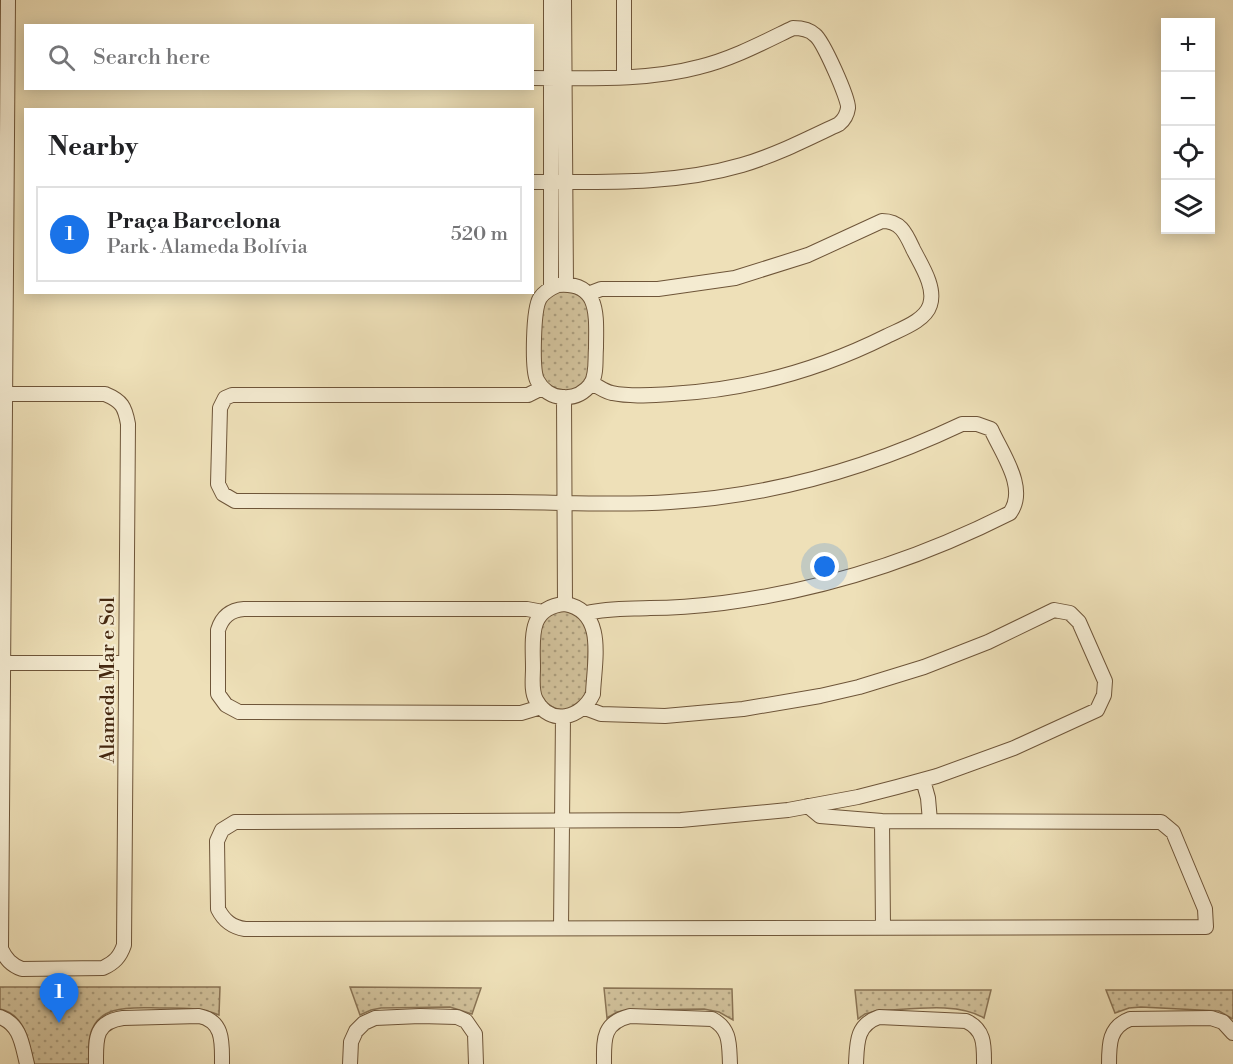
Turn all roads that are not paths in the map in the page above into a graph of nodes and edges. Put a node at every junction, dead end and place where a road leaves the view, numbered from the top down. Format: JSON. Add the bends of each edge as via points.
{"nodes":[{"id":1,"x":8,"y":0,"type":"edge"},
{"id":2,"x":551,"y":0,"type":"edge"},
{"id":3,"x":564,"y":0,"type":"edge"},
{"id":4,"x":624,"y":0,"type":"edge"},
{"id":5,"x":559,"y":40,"type":"junction"},
{"id":6,"x":624,"y":76,"type":"junction"},
{"id":7,"x":534,"y":78,"type":"edge"},
{"id":8,"x":558,"y":78,"type":"junction"},
{"id":9,"x":534,"y":182,"type":"edge"},
{"id":10,"x":559,"y":182,"type":"junction"},
{"id":11,"x":566,"y":285,"type":"junction"},
{"id":12,"x":542,"y":291,"type":"edge"},
{"id":13,"x":588,"y":294,"type":"junction"},
{"id":14,"x":3,"y":320,"type":"edge"},
{"id":15,"x":591,"y":383,"type":"junction"},
{"id":16,"x":542,"y":388,"type":"junction"},
{"id":17,"x":5,"y":394,"type":"junction"},
{"id":18,"x":564,"y":398,"type":"junction"},
{"id":19,"x":565,"y":502,"type":"junction"},
{"id":20,"x":565,"y":604,"type":"junction"},
{"id":21,"x":543,"y":612,"type":"junction"},
{"id":22,"x":587,"y":614,"type":"junction"},
{"id":23,"x":2,"y":663,"type":"edge"},
{"id":24,"x":126,"y":663,"type":"junction"},
{"id":25,"x":541,"y":707,"type":"junction"},
{"id":26,"x":585,"y":708,"type":"junction"},
{"id":27,"x":563,"y":717,"type":"junction"},
{"id":28,"x":923,"y":780,"type":"junction"},
{"id":29,"x":808,"y":807,"type":"junction"},
{"id":30,"x":882,"y":820,"type":"junction"},
{"id":31,"x":930,"y":820,"type":"junction"},
{"id":32,"x":562,"y":821,"type":"junction"},
{"id":33,"x":884,"y":927,"type":"junction"},
{"id":34,"x":561,"y":928,"type":"junction"},
{"id":35,"x":0,"y":1017,"type":"edge"},
{"id":36,"x":1233,"y":1033,"type":"edge"},
{"id":37,"x":27,"y":1064,"type":"edge"},
{"id":38,"x":96,"y":1064,"type":"edge"},
{"id":39,"x":222,"y":1064,"type":"edge"},
{"id":40,"x":350,"y":1064,"type":"edge"},
{"id":41,"x":476,"y":1064,"type":"edge"},
{"id":42,"x":604,"y":1064,"type":"edge"},
{"id":43,"x":730,"y":1064,"type":"edge"},
{"id":44,"x":856,"y":1064,"type":"edge"},
{"id":45,"x":984,"y":1064,"type":"edge"},
{"id":46,"x":1109,"y":1064,"type":"edge"}],
"edges":[{"from":1,"to":14,"type":"street"},
{"from":2,"to":5,"type":"street"},
{"from":3,"to":5,"type":"street"},
{"from":4,"to":6,"type":"street"},
{"from":5,"to":8,"type":"street"},
{"from":6,"to":8,"type":"street"},
{"from":6,"to":10,"type":"street","via":[[698,68],[793,28],[805,29],[819,39],[846,96],[847,112],[839,124],[820,133],[723,170],[645,182]]},
{"from":7,"to":8,"type":"street"},
{"from":8,"to":10,"type":"street"},
{"from":9,"to":10,"type":"street"},
{"from":10,"to":11,"type":"street"},
{"from":10,"to":12,"type":"street"},
{"from":11,"to":12,"type":"street"},
{"from":11,"to":13,"type":"street"},
{"from":12,"to":16,"type":"street","via":[[534,314],[535,373]]},
{"from":13,"to":15,"type":"street","via":[[597,316],[595,375]]},
{"from":13,"to":15,"type":"street","via":[[601,289],[658,289],[743,276],[808,255],[882,221],[904,231],[932,292],[926,312],[900,330],[825,363],[773,379],[716,390],[657,395],[609,393]]},
{"from":14,"to":17,"type":"street"},
{"from":15,"to":18,"type":"street","via":[[580,394]]},
{"from":16,"to":18,"type":"street"},
{"from":16,"to":19,"type":"street","via":[[528,395],[228,396],[220,408],[218,484],[223,494],[235,501]]},
{"from":17,"to":23,"type":"street"},
{"from":17,"to":24,"type":"street","name":"Alameda Mar e Sol","via":[[105,394],[125,409]]},
{"from":18,"to":19,"type":"street"},
{"from":19,"to":20,"type":"street"},
{"from":19,"to":22,"type":"street","via":[[669,503],[770,490],[868,463],[969,423],[991,429],[1016,484],[1018,498],[1010,513],[931,550],[859,575],[757,598]]},
{"from":20,"to":21,"type":"street"},
{"from":20,"to":22,"type":"street"},
{"from":21,"to":25,"type":"street","via":[[533,633],[533,693]]},
{"from":21,"to":25,"type":"street","via":[[238,610],[224,618],[218,630],[218,694],[226,705],[239,712],[521,713]]},
{"from":22,"to":26,"type":"street","via":[[595,635],[593,694]]},
{"from":23,"to":24,"type":"street"},
{"from":23,"to":24,"type":"street","name":"Alameda Mar e Sol","via":[[2,949],[6,959],[22,969],[103,969],[121,955],[124,945]]},
{"from":25,"to":27,"type":"street"},
{"from":26,"to":27,"type":"street"},
{"from":26,"to":28,"type":"street","via":[[601,714],[665,716],[782,704],[924,667],[1049,612],[1064,611],[1075,617],[1104,674],[1104,695],[1096,710],[1014,748]]},
{"from":27,"to":32,"type":"street"},
{"from":28,"to":29,"type":"street"},
{"from":28,"to":31,"type":"street"},
{"from":29,"to":30,"type":"street","via":[[820,816]]},
{"from":29,"to":32,"type":"street","via":[[693,819]]},
{"from":30,"to":31,"type":"street"},
{"from":30,"to":33,"type":"street"},
{"from":31,"to":33,"type":"street","via":[[1161,822],[1173,832],[1205,909],[1206,927]]},
{"from":32,"to":34,"type":"street"},
{"from":32,"to":34,"type":"street","via":[[239,821],[226,826],[217,841],[218,909],[227,922],[238,928]]},
{"from":33,"to":34,"type":"street"},
{"from":35,"to":37,"type":"street","via":[[17,1029]]},
{"from":36,"to":46,"type":"street","via":[[1224,1022],[1211,1018],[1130,1019],[1111,1034]]},
{"from":38,"to":39,"type":"street","via":[[96,1037],[106,1024],[123,1018],[199,1016],[210,1020],[221,1034]]},
{"from":40,"to":41,"type":"street","via":[[351,1042],[364,1023],[375,1018],[420,1016],[457,1017],[466,1021],[475,1034]]},
{"from":42,"to":43,"type":"street","via":[[604,1037],[614,1024],[630,1016],[707,1018],[717,1022],[726,1030]]},
{"from":44,"to":45,"type":"street","via":[[858,1037],[864,1026],[879,1017],[966,1021],[983,1037]]}]}
